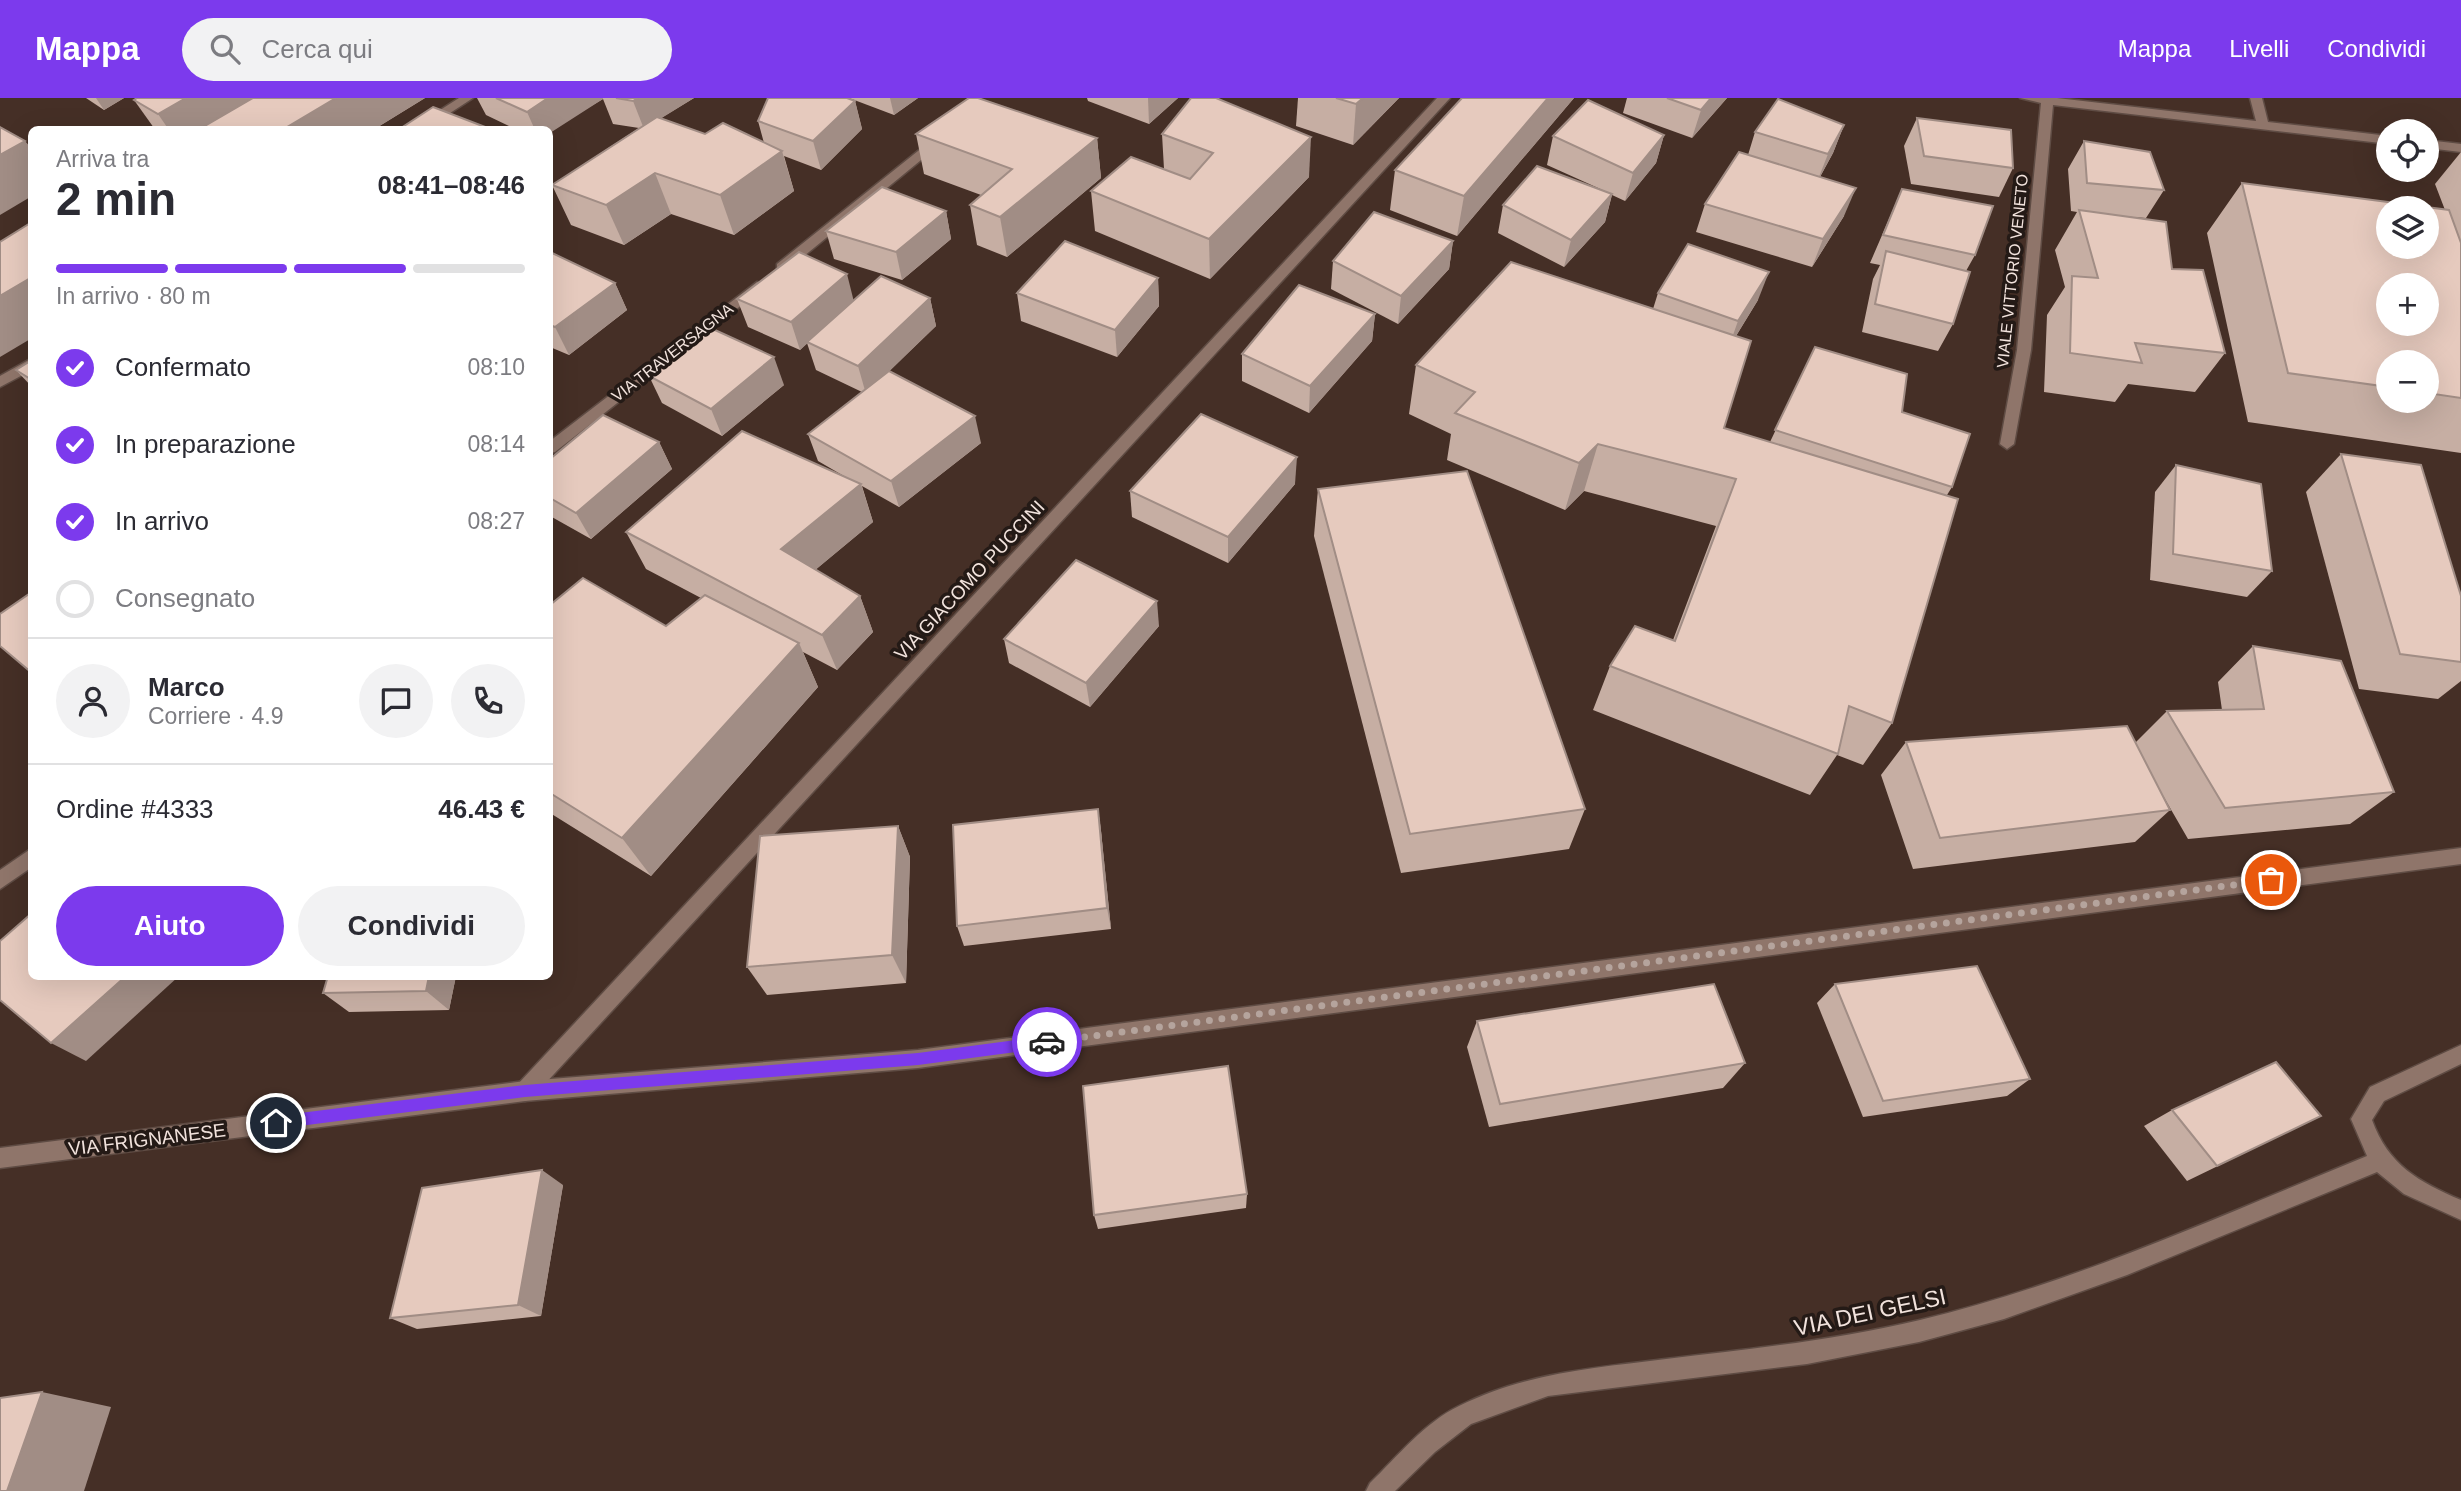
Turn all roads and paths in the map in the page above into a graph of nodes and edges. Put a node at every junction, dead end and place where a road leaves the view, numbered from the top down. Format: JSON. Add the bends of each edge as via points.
{"nodes":[{"id":1,"x":467,"y":98,"type":"edge"},
{"id":2,"x":1444,"y":98,"type":"edge"},
{"id":3,"x":2026,"y":98,"type":"edge"},
{"id":4,"x":2256,"y":98,"type":"edge"},
{"id":5,"x":2047,"y":100,"type":"junction"},
{"id":6,"x":422,"y":126,"type":"edge"},
{"id":7,"x":2263,"y":126,"type":"junction"},
{"id":8,"x":951,"y":131,"type":"edge"},
{"id":9,"x":2376,"y":139,"type":"edge"},
{"id":10,"x":2439,"y":145,"type":"edge"},
{"id":11,"x":2461,"y":148,"type":"edge"},
{"id":12,"x":28,"y":365,"type":"edge"},
{"id":13,"x":0,"y":382,"type":"edge"},
{"id":14,"x":2007,"y":444,"type":"dead end"},
{"id":15,"x":553,"y":446,"type":"edge"},
{"id":16,"x":2461,"y":856,"type":"edge"},
{"id":17,"x":28,"y":859,"type":"edge"},
{"id":18,"x":0,"y":881,"type":"edge"},
{"id":19,"x":2461,"y":1054,"type":"edge"},
{"id":20,"x":525,"y":1091,"type":"junction"},
{"id":21,"x":0,"y":1158,"type":"edge"},
{"id":22,"x":2378,"y":1162,"type":"junction"},
{"id":23,"x":2461,"y":1210,"type":"edge"},
{"id":24,"x":1378,"y":1491,"type":"edge"}],
"edges":[{"from":1,"to":6,"type":"street"},
{"from":2,"to":20,"type":"street","name":"VIA GIACOMO PUCCINI"},
{"from":3,"to":5,"type":"street"},
{"from":4,"to":7,"type":"street"},
{"from":5,"to":7,"type":"street"},
{"from":5,"to":14,"type":"street","name":"VIALE VITTORIO VENETO","via":[[2024,350]]},
{"from":7,"to":9,"type":"street"},
{"from":8,"to":15,"type":"street","name":"VIA TRAVERSAGNA"},
{"from":10,"to":11,"type":"street"},
{"from":12,"to":13,"type":"street"},
{"from":16,"to":20,"type":"street","name":"VIA FRIGNANESE","via":[[918,1059]]},
{"from":17,"to":18,"type":"street"},
{"from":19,"to":22,"type":"street","via":[[2377,1094],[2361,1119]]},
{"from":20,"to":21,"type":"street","name":"VIA FRIGNANESE"},
{"from":22,"to":23,"type":"street","via":[[2396,1178]]},
{"from":22,"to":24,"type":"street","name":"VIA DEI GELSI","via":[[2127,1264],[2004,1308],[1919,1331],[1807,1353],[1548,1385],[1464,1415]]}]}
